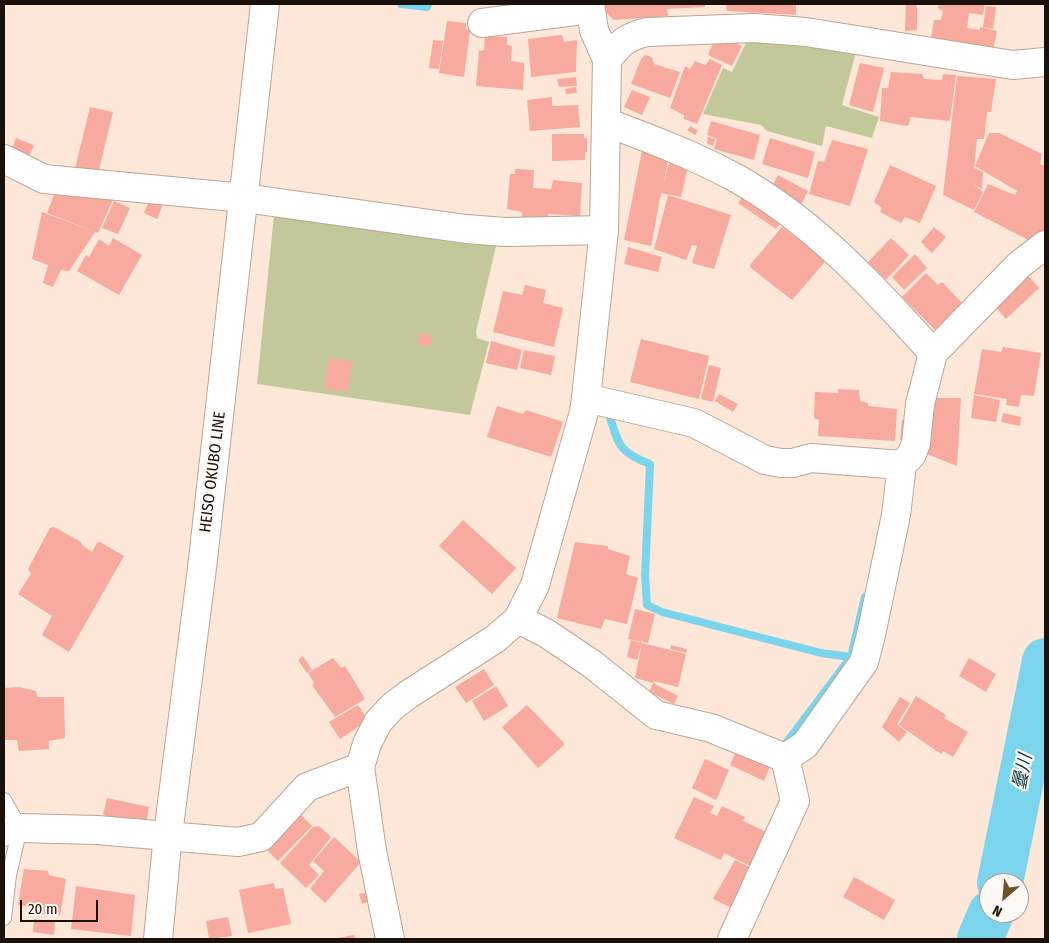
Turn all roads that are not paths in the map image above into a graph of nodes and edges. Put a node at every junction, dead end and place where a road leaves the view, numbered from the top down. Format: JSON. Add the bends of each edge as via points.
{"nodes":[{"id":1,"x":264,"y":4,"type":"edge"},
{"id":2,"x":590,"y":6,"type":"edge"},
{"id":3,"x":482,"y":23,"type":"dead end"},
{"id":4,"x":607,"y":60,"type":"junction"},
{"id":5,"x":1045,"y":62,"type":"edge"},
{"id":6,"x":608,"y":123,"type":"junction"},
{"id":7,"x":4,"y":159,"type":"edge"},
{"id":8,"x":244,"y":198,"type":"junction"},
{"id":9,"x":604,"y":230,"type":"junction"},
{"id":10,"x":1045,"y":245,"type":"edge"},
{"id":11,"x":933,"y":353,"type":"junction"},
{"id":12,"x":586,"y":398,"type":"junction"},
{"id":13,"x":902,"y":465,"type":"junction"},
{"id":14,"x":518,"y":619,"type":"junction"},
{"id":15,"x":786,"y":758,"type":"junction"},
{"id":16,"x":360,"y":767,"type":"junction"},
{"id":17,"x":4,"y":800,"type":"edge"},
{"id":18,"x":12,"y":830,"type":"edge"},
{"id":19,"x":168,"y":834,"type":"junction"},
{"id":20,"x":4,"y":918,"type":"edge"},
{"id":21,"x":158,"y":939,"type":"edge"},
{"id":22,"x":390,"y":939,"type":"edge"},
{"id":23,"x":732,"y":939,"type":"edge"}],
"edges":[{"from":1,"to":8,"type":"street","name":"HEISO OKUBO LINE"},
{"from":2,"to":3,"type":"street"},
{"from":2,"to":4,"type":"street","via":[[594,30]]},
{"from":4,"to":5,"type":"street","via":[[619,44],[631,36],[647,32],[754,28],[806,32],[1013,65]]},
{"from":4,"to":6,"type":"street"},
{"from":6,"to":9,"type":"street"},
{"from":6,"to":11,"type":"street","via":[[677,148],[735,178],[789,214],[878,291]]},
{"from":7,"to":8,"type":"street","via":[[44,179]]},
{"from":8,"to":9,"type":"street","via":[[466,229],[505,232]]},
{"from":8,"to":19,"type":"street","name":"HEISO OKUBO LINE"},
{"from":9,"to":12,"type":"street"},
{"from":10,"to":11,"type":"street","via":[[1019,265]]},
{"from":11,"to":13,"type":"street","via":[[920,404],[916,443],[912,454]]},
{"from":12,"to":13,"type":"street","via":[[694,422],[766,460],[793,463],[811,458]]},
{"from":12,"to":14,"type":"street","via":[[535,585]]},
{"from":13,"to":15,"type":"street","via":[[896,515],[864,662],[805,745]]},
{"from":14,"to":15,"type":"street","via":[[546,633],[592,664],[656,715],[711,728]]},
{"from":14,"to":16,"type":"street","via":[[495,639],[393,706],[378,722]]},
{"from":15,"to":23,"type":"street","via":[[795,801]]},
{"from":16,"to":19,"type":"street","via":[[307,787],[261,837],[238,842]]},
{"from":16,"to":22,"type":"street","via":[[372,851]]},
{"from":17,"to":18,"type":"lane"},
{"from":18,"to":19,"type":"street"},
{"from":18,"to":20,"type":"lane"},
{"from":19,"to":21,"type":"street","name":"HEISO OKUBO LINE"}]}
